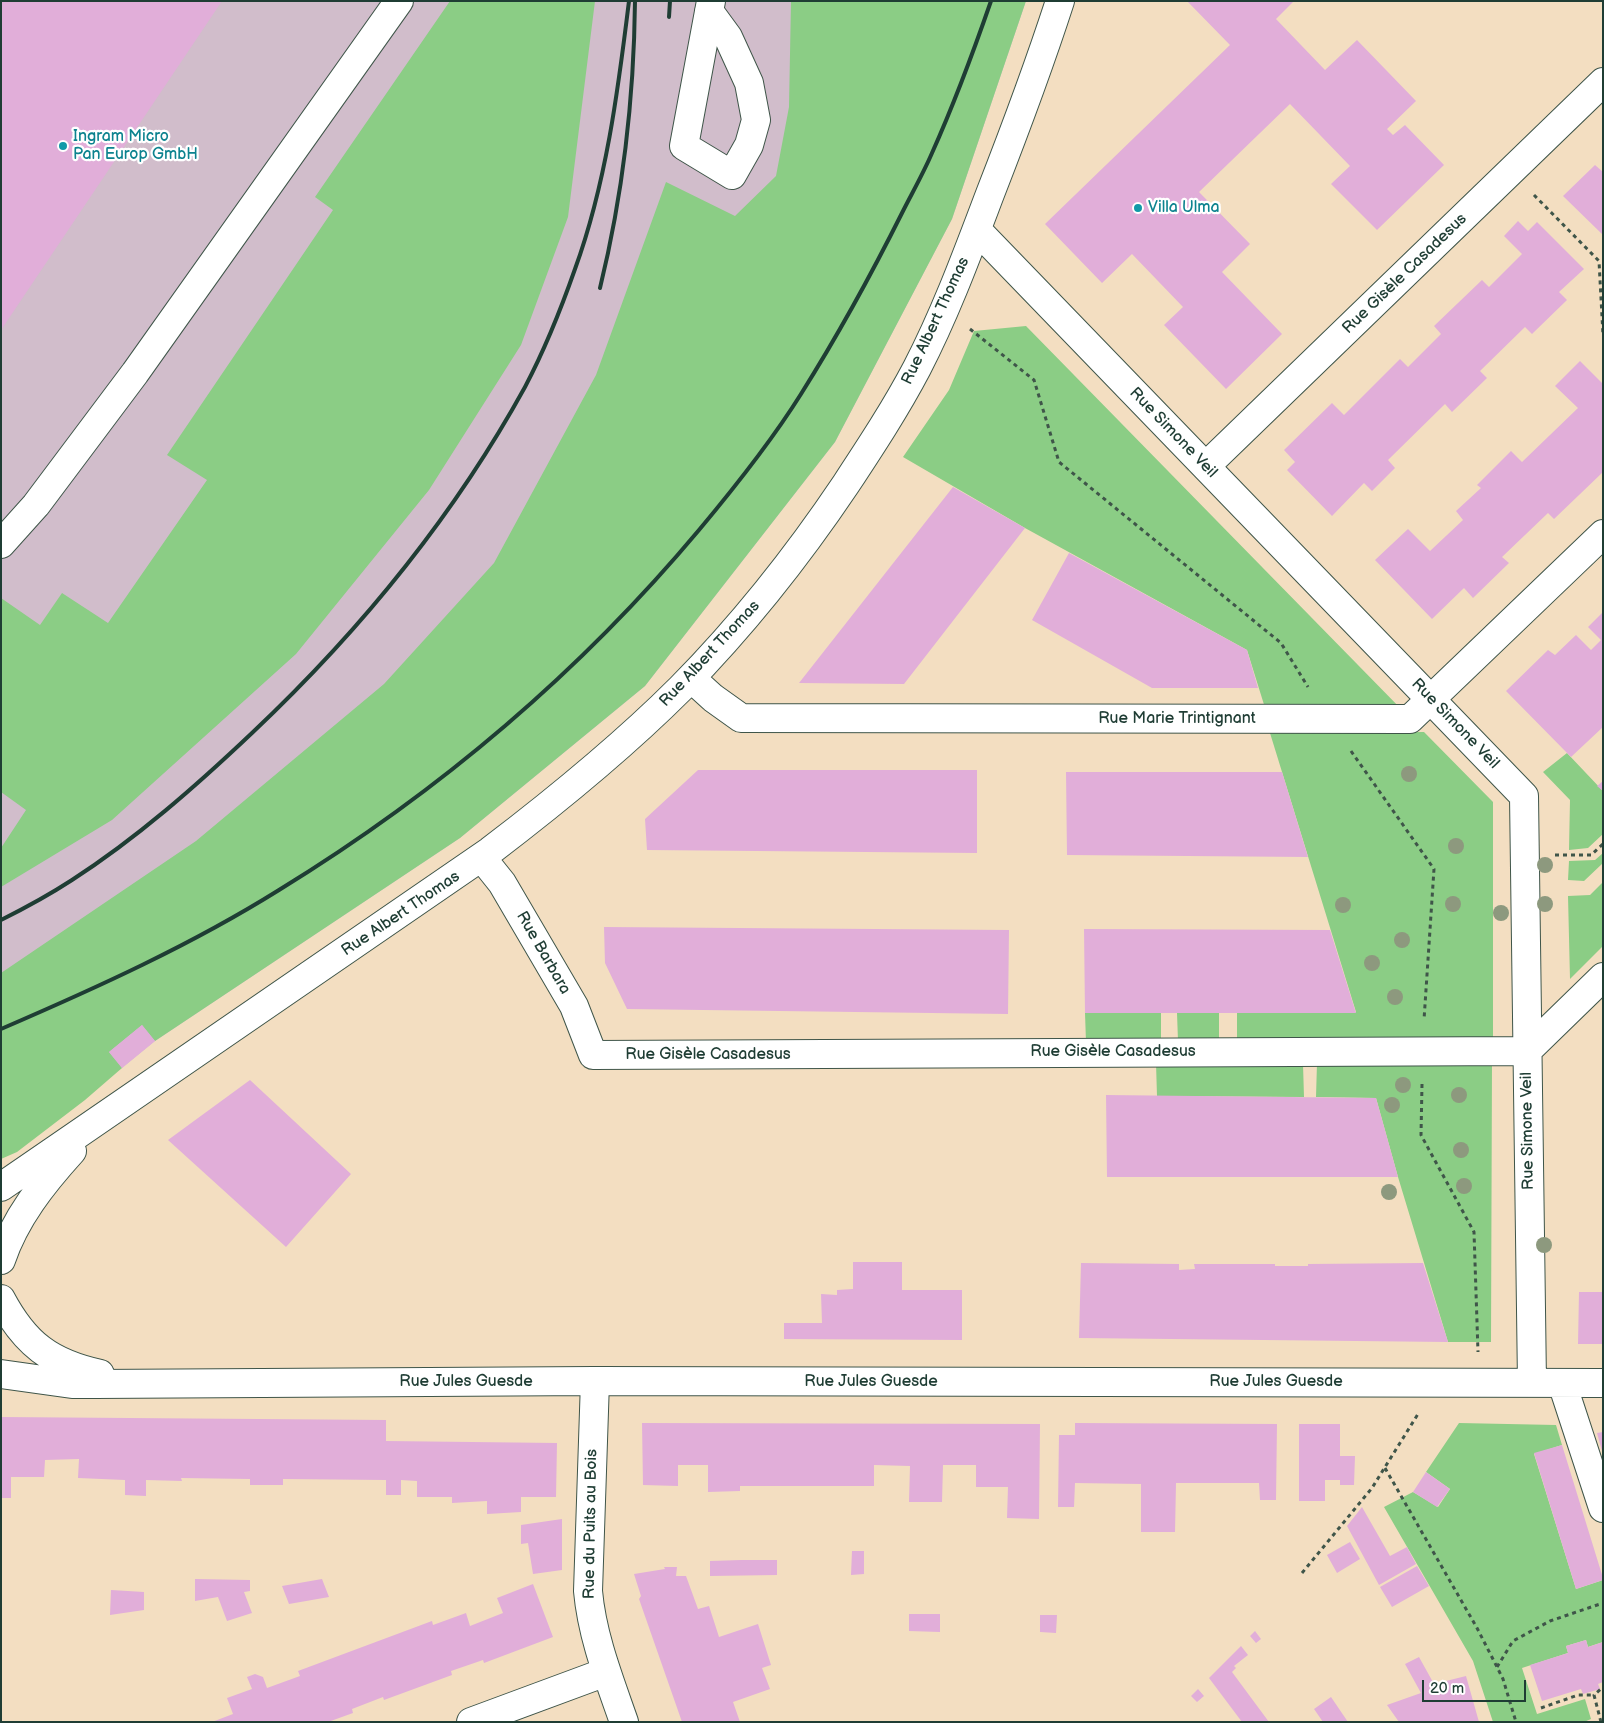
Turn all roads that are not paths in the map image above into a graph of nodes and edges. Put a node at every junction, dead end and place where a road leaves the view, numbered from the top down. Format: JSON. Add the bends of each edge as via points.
{"nodes":[{"id":1,"x":399,"y":1,"type":"edge"},
{"id":2,"x":1060,"y":1,"type":"edge"},
{"id":3,"x":710,"y":6,"type":"edge"},
{"id":4,"x":1603,"y":82,"type":"edge"},
{"id":5,"x":976,"y":230,"type":"junction"},
{"id":6,"x":1206,"y":466,"type":"junction"},
{"id":7,"x":1603,"y":534,"type":"edge"},
{"id":8,"x":1,"y":544,"type":"edge"},
{"id":9,"x":691,"y":678,"type":"junction"},
{"id":10,"x":1430,"y":699,"type":"junction"},
{"id":11,"x":482,"y":858,"type":"junction"},
{"id":12,"x":1603,"y":977,"type":"edge"},
{"id":13,"x":1527,"y":1051,"type":"junction"},
{"id":14,"x":594,"y":1055,"type":"joint"},
{"id":15,"x":117,"y":1108,"type":"junction"},
{"id":16,"x":1,"y":1187,"type":"edge"},
{"id":17,"x":1,"y":1260,"type":"edge"},
{"id":18,"x":1,"y":1299,"type":"edge"},
{"id":19,"x":1,"y":1374,"type":"edge"},
{"id":20,"x":595,"y":1382,"type":"junction"},
{"id":21,"x":140,"y":1383,"type":"junction"},
{"id":22,"x":1532,"y":1383,"type":"junction"},
{"id":23,"x":1562,"y":1383,"type":"junction"},
{"id":24,"x":1603,"y":1383,"type":"edge"},
{"id":25,"x":1603,"y":1508,"type":"edge"},
{"id":26,"x":606,"y":1672,"type":"junction"},
{"id":27,"x":471,"y":1722,"type":"edge"},
{"id":28,"x":624,"y":1722,"type":"edge"}],
"edges":[{"from":1,"to":8,"type":"street","via":[[135,373],[36,505]]},
{"from":2,"to":5,"type":"street","name":"Rue Albert Thomas","via":[[1046,48]]},
{"from":3,"to":3,"type":"street","via":[[684,146],[732,175],[749,145],[756,120],[749,84]]},
{"from":4,"to":6,"type":"street","name":"Rue Gisèle Casadesus"},
{"from":5,"to":6,"type":"street","name":"Rue Simone Veil"},
{"from":5,"to":9,"type":"street","name":"Rue Albert Thomas","via":[[933,335],[904,393],[868,451],[761,600]]},
{"from":6,"to":10,"type":"street","name":"Rue Simone Veil"},
{"from":7,"to":10,"type":"street","name":"Rue Marie Trintignant"},
{"from":9,"to":10,"type":"street","name":"Rue Marie Trintignant","via":[[741,718],[1410,719]]},
{"from":9,"to":11,"type":"street","name":"Rue Albert Thomas","via":[[576,784]]},
{"from":10,"to":13,"type":"street","name":"Rue Simone Veil","via":[[1524,796]]},
{"from":11,"to":14,"type":"street","name":"Rue Barbara","via":[[502,884],[574,1006]]},
{"from":11,"to":15,"type":"street","name":"Rue Albert Thomas"},
{"from":12,"to":13,"type":"street"},
{"from":13,"to":14,"type":"street","name":"Rue Gisèle Casadesus"},
{"from":13,"to":22,"type":"street","name":"Rue Simone Veil"},
{"from":15,"to":16,"type":"street","name":"Rue Albert Thomas"},
{"from":15,"to":17,"type":"street","name":"Rue Albert Thomas","via":[[46,1181],[22,1216]]},
{"from":18,"to":21,"type":"street","name":"Rue Jules Guesde","via":[[21,1330],[45,1354],[77,1368]]},
{"from":19,"to":21,"type":"street","name":"Rue Jules Guesde","via":[[72,1384]]},
{"from":20,"to":21,"type":"street","name":"Rue Jules Guesde"},
{"from":20,"to":22,"type":"street","name":"Rue Jules Guesde"},
{"from":20,"to":26,"type":"street","name":"Rue du Puits au Bois","via":[[587,1583],[593,1624]]},
{"from":22,"to":23,"type":"street","name":"Rue Jules Guesde"},
{"from":23,"to":24,"type":"street","name":"Rue Jules Guesde"},
{"from":23,"to":25,"type":"street"},
{"from":26,"to":27,"type":"street"},
{"from":26,"to":28,"type":"street","name":"Rue du Puits au Bois"}]}
